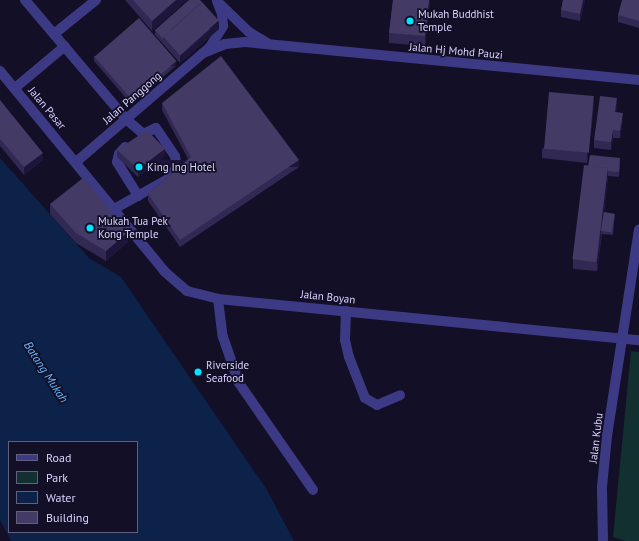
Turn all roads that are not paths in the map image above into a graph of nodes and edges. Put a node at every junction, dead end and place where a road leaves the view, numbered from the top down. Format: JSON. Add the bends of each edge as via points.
{"nodes":[{"id":1,"x":26,"y":0,"type":"edge"},
{"id":2,"x":96,"y":0,"type":"edge"},
{"id":3,"x":217,"y":1,"type":"edge"},
{"id":4,"x":54,"y":34,"type":"junction"},
{"id":5,"x":271,"y":45,"type":"junction"},
{"id":6,"x":65,"y":46,"type":"junction"},
{"id":7,"x":203,"y":53,"type":"junction"},
{"id":8,"x":0,"y":71,"type":"edge"},
{"id":9,"x":636,"y":79,"type":"edge"},
{"id":10,"x":15,"y":88,"type":"junction"},
{"id":11,"x":639,"y":90,"type":"edge"},
{"id":12,"x":126,"y":119,"type":"junction"},
{"id":13,"x":143,"y":134,"type":"junction"},
{"id":14,"x":76,"y":162,"type":"junction"},
{"id":15,"x":138,"y":196,"type":"junction"},
{"id":16,"x":114,"y":209,"type":"junction"},
{"id":17,"x":639,"y":229,"type":"edge"},
{"id":18,"x":218,"y":299,"type":"junction"},
{"id":19,"x":346,"y":311,"type":"junction"},
{"id":20,"x":623,"y":338,"type":"junction"},
{"id":21,"x":639,"y":340,"type":"edge"},
{"id":22,"x":400,"y":395,"type":"dead end"},
{"id":23,"x":313,"y":490,"type":"dead end"},
{"id":24,"x":603,"y":541,"type":"edge"}],
"edges":[{"from":1,"to":4,"type":"street"},
{"from":2,"to":4,"type":"street"},
{"from":3,"to":5,"type":"street","via":[[249,32]]},
{"from":3,"to":7,"type":"street","name":"Jalan Panggong","via":[[222,14],[222,26],[215,40]]},
{"from":4,"to":6,"type":"street"},
{"from":5,"to":7,"type":"street","name":"Jalan Panggong","via":[[235,42]]},
{"from":5,"to":9,"type":"street","name":"Jalan Hj Mohd Pauzi"},
{"from":6,"to":10,"type":"street"},
{"from":6,"to":12,"type":"street"},
{"from":7,"to":12,"type":"street","name":"Jalan Panggong"},
{"from":8,"to":10,"type":"street","name":"Jalan Pasar"},
{"from":9,"to":11,"type":"street"},
{"from":10,"to":14,"type":"street","name":"Jalan Pasar"},
{"from":12,"to":13,"type":"street"},
{"from":12,"to":14,"type":"street","name":"Jalan Panggong"},
{"from":13,"to":15,"type":"street","via":[[117,157],[118,165]]},
{"from":13,"to":15,"type":"street","via":[[156,128],[175,156],[177,165],[175,172],[168,179]]},
{"from":14,"to":16,"type":"street","name":"Jalan Boyan"},
{"from":15,"to":16,"type":"street"},
{"from":16,"to":18,"type":"street","name":"Jalan Boyan","via":[[174,283],[187,291]]},
{"from":17,"to":20,"type":"street","name":"Jalan Kubu"},
{"from":18,"to":19,"type":"street","name":"Jalan Boyan"},
{"from":18,"to":23,"type":"street","via":[[223,337],[239,383]]},
{"from":19,"to":20,"type":"street","name":"Jalan Boyan"},
{"from":19,"to":22,"type":"street","via":[[346,345],[365,398],[377,405]]},
{"from":20,"to":21,"type":"street","name":"Jalan Boyan"},
{"from":20,"to":24,"type":"street","name":"Jalan Kubu","via":[[607,436],[602,487]]}]}
